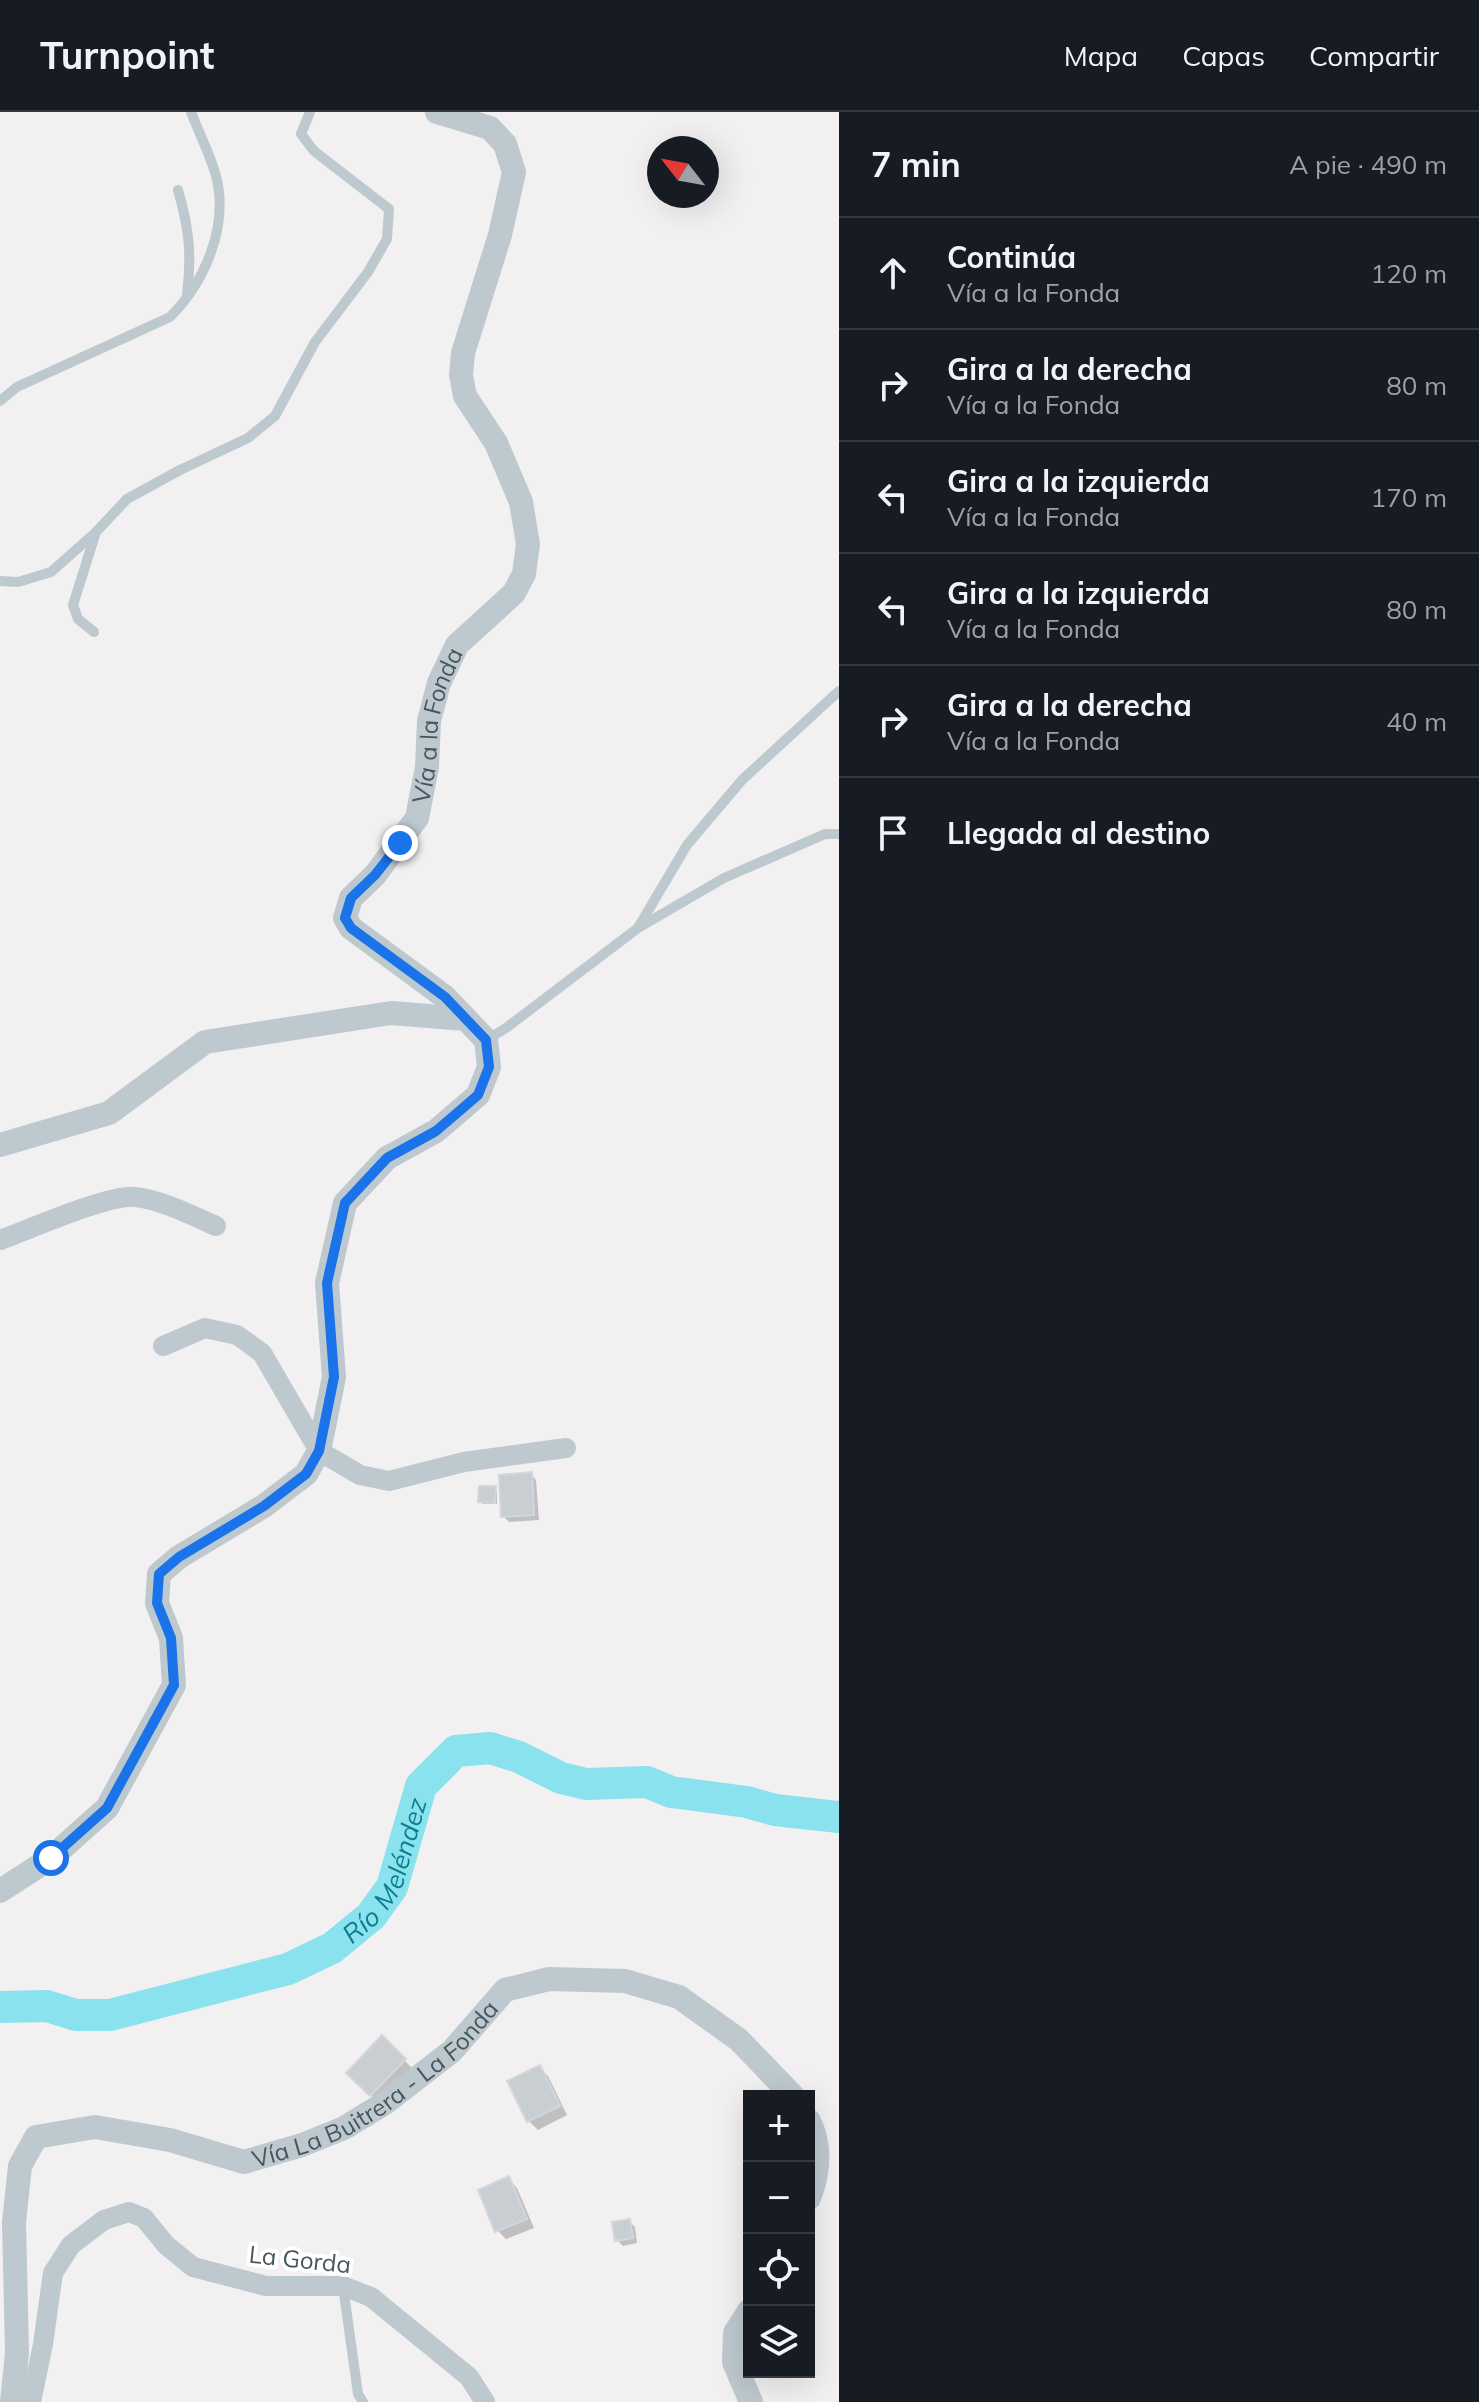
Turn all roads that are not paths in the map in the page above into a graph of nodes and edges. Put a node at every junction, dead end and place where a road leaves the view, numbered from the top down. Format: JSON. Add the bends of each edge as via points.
{"nodes":[{"id":1,"x":191,"y":112,"type":"edge"},
{"id":2,"x":310,"y":112,"type":"edge"},
{"id":3,"x":437,"y":112,"type":"edge"},
{"id":4,"x":178,"y":190,"type":"dead end"},
{"id":5,"x":187,"y":300,"type":"junction"},
{"id":6,"x":0,"y":401,"type":"edge"},
{"id":7,"x":95,"y":533,"type":"junction"},
{"id":8,"x":0,"y":581,"type":"edge"},
{"id":9,"x":94,"y":632,"type":"dead end"},
{"id":10,"x":839,"y":691,"type":"edge"},
{"id":11,"x":839,"y":834,"type":"edge"},
{"id":12,"x":638,"y":928,"type":"junction"},
{"id":13,"x":466,"y":1019,"type":"junction"},
{"id":14,"x":486,"y":1040,"type":"junction"},
{"id":15,"x":0,"y":1145,"type":"edge"},
{"id":16,"x":216,"y":1226,"type":"dead end"},
{"id":17,"x":0,"y":1240,"type":"edge"},
{"id":18,"x":163,"y":1346,"type":"dead end"},
{"id":19,"x":566,"y":1448,"type":"dead end"},
{"id":20,"x":319,"y":1451,"type":"junction"},
{"id":21,"x":0,"y":1891,"type":"edge"},
{"id":22,"x":787,"y":2090,"type":"edge"},
{"id":23,"x":815,"y":2133,"type":"edge"},
{"id":24,"x":815,"y":2183,"type":"edge"},
{"id":25,"x":343,"y":2286,"type":"junction"},
{"id":26,"x":743,"y":2320,"type":"edge"},
{"id":27,"x":12,"y":2402,"type":"edge"},
{"id":28,"x":31,"y":2402,"type":"edge"},
{"id":29,"x":363,"y":2402,"type":"edge"},
{"id":30,"x":485,"y":2402,"type":"edge"},
{"id":31,"x":751,"y":2402,"type":"edge"}],
"edges":[{"from":1,"to":5,"type":"lane","via":[[216,177],[220,206],[206,269]]},
{"from":2,"to":7,"type":"lane","via":[[301,134],[314,151],[389,209],[387,239],[315,342],[275,416],[248,438],[127,499]]},
{"from":3,"to":13,"type":"street","name":"Vía a la Fonda","via":[[490,128],[505,144],[514,172],[461,375],[465,396],[496,443],[521,502],[528,544],[524,574],[514,593],[457,645],[439,683],[417,818],[351,898],[345,918]]},
{"from":4,"to":5,"type":"lane","via":[[191,262]]},
{"from":5,"to":6,"type":"lane","via":[[170,317],[17,387]]},
{"from":7,"to":8,"type":"lane","via":[[51,572],[18,582]]},
{"from":7,"to":9,"type":"lane","via":[[73,605],[78,619]]},
{"from":10,"to":12,"type":"lane","via":[[742,780],[687,845]]},
{"from":11,"to":12,"type":"lane","via":[[825,834],[724,878]]},
{"from":12,"to":14,"type":"lane"},
{"from":13,"to":14,"type":"street","name":"Vía a la Fonda"},
{"from":13,"to":15,"type":"street","via":[[391,1013],[205,1042],[109,1113]]},
{"from":14,"to":20,"type":"street","via":[[489,1067],[478,1095],[436,1131],[387,1158],[345,1203],[327,1283],[334,1377]]},
{"from":16,"to":17,"type":"street","via":[[132,1197]]},
{"from":18,"to":20,"type":"street","via":[[205,1328],[237,1335],[262,1353]]},
{"from":19,"to":20,"type":"street","via":[[464,1462],[389,1481],[360,1475]]},
{"from":20,"to":21,"type":"street","via":[[306,1474],[159,1574],[157,1603],[171,1638],[174,1685],[107,1808],[51,1858]]},
{"from":22,"to":27,"type":"street","name":"Vía La Buitrera - La Fonda","via":[[739,2040],[679,1997],[625,1981],[549,1979],[505,1990],[452,2051],[385,2103],[302,2145],[244,2162],[170,2140],[95,2127],[36,2137],[20,2166],[14,2222],[17,2353]]},
{"from":23,"to":24,"type":"street"},
{"from":25,"to":28,"type":"street","name":"La Gorda","via":[[266,2286],[193,2267],[144,2218],[129,2212],[104,2220],[71,2245],[53,2273]]},
{"from":25,"to":29,"type":"lane"},
{"from":25,"to":30,"type":"street","name":"La Gorda","via":[[371,2297],[469,2377]]},
{"from":26,"to":31,"type":"street","via":[[735,2333],[734,2362]]}]}
